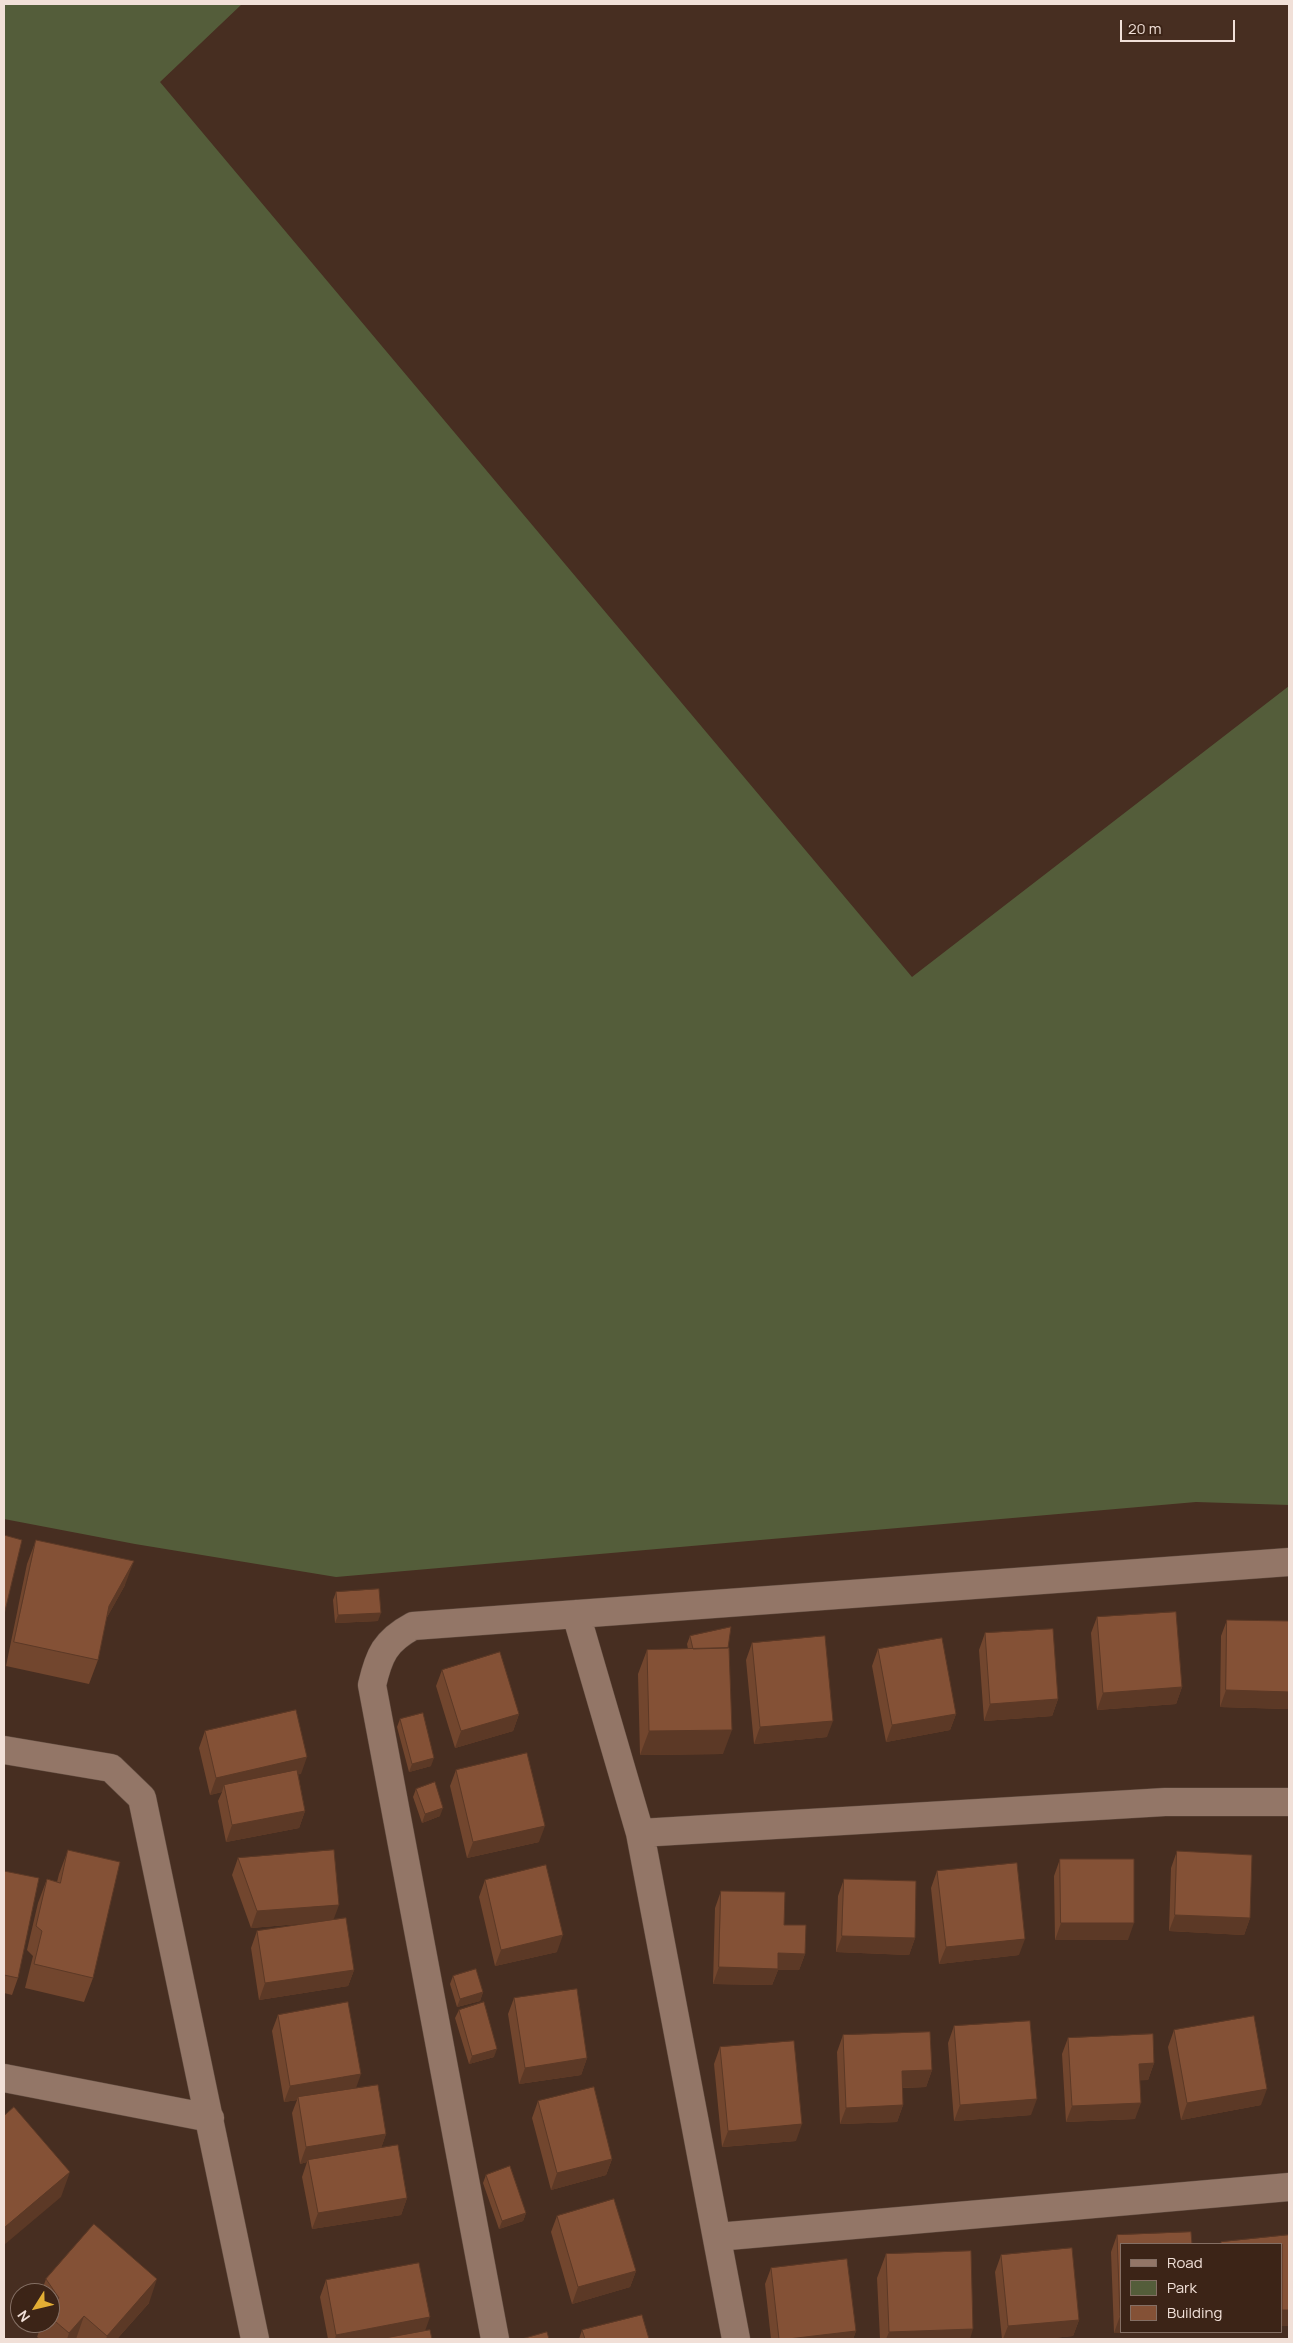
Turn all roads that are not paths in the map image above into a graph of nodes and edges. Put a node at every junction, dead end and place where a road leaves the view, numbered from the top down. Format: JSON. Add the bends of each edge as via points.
{"nodes":[{"id":1,"x":1289,"y":1562,"type":"edge"},
{"id":2,"x":576,"y":1614,"type":"junction"},
{"id":3,"x":4,"y":1750,"type":"edge"},
{"id":4,"x":1289,"y":1802,"type":"edge"},
{"id":5,"x":640,"y":1833,"type":"junction"},
{"id":6,"x":4,"y":2078,"type":"edge"},
{"id":7,"x":210,"y":2118,"type":"junction"},
{"id":8,"x":1289,"y":2187,"type":"edge"},
{"id":9,"x":717,"y":2237,"type":"junction"},
{"id":10,"x":255,"y":2339,"type":"edge"},
{"id":11,"x":496,"y":2339,"type":"edge"},
{"id":12,"x":736,"y":2339,"type":"edge"}],
"edges":[{"from":1,"to":2,"type":"street"},
{"from":2,"to":5,"type":"street"},
{"from":2,"to":11,"type":"street","via":[[413,1626],[397,1635],[378,1658],[372,1685]]},
{"from":3,"to":7,"type":"street","via":[[111,1768],[142,1798]]},
{"from":4,"to":5,"type":"street","via":[[1165,1802]]},
{"from":5,"to":9,"type":"street"},
{"from":6,"to":7,"type":"street"},
{"from":7,"to":10,"type":"street"},
{"from":8,"to":9,"type":"street"},
{"from":9,"to":12,"type":"street"}]}
